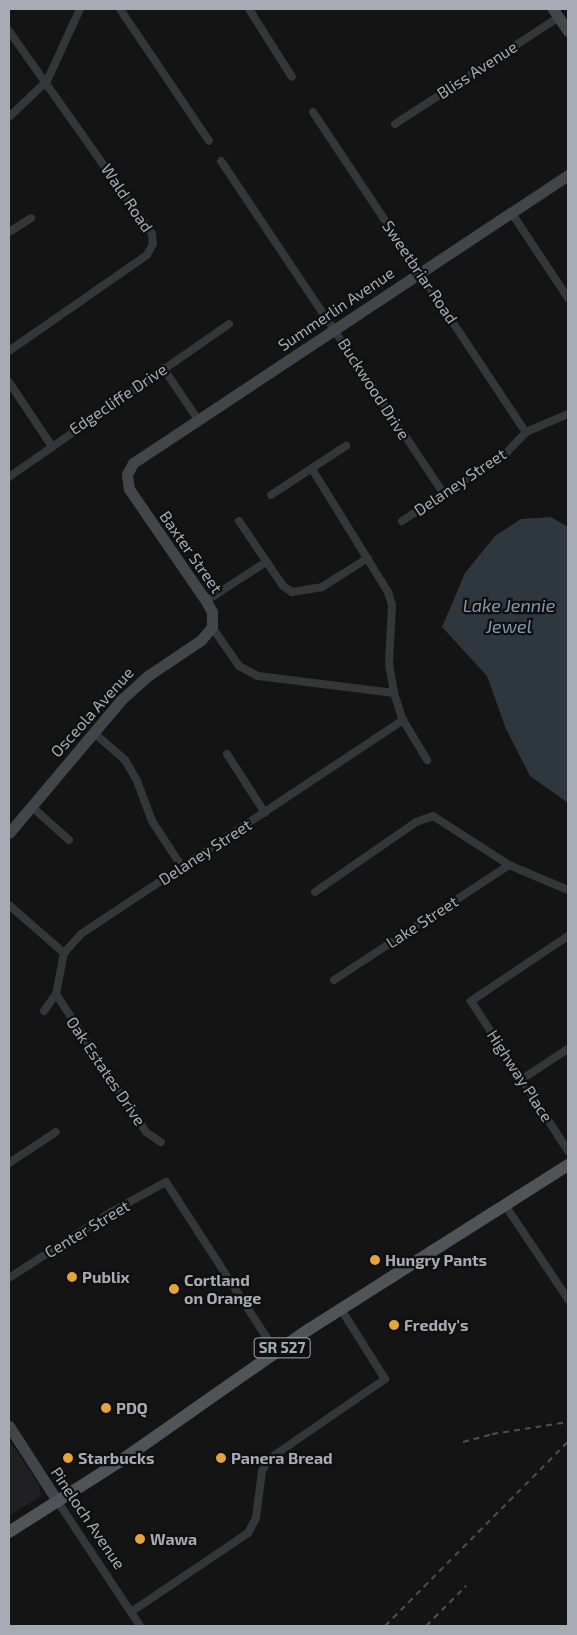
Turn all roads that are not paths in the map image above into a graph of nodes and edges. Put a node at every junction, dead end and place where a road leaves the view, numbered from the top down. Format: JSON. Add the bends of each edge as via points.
{"nodes":[{"id":1,"x":80,"y":9,"type":"edge"},
{"id":2,"x":120,"y":9,"type":"edge"},
{"id":3,"x":249,"y":9,"type":"edge"},
{"id":4,"x":556,"y":13,"type":"edge"},
{"id":5,"x":9,"y":31,"type":"edge"},
{"id":6,"x":568,"y":31,"type":"edge"},
{"id":7,"x":292,"y":77,"type":"dead end"},
{"id":8,"x":47,"y":81,"type":"junction"},
{"id":9,"x":314,"y":112,"type":"dead end"},
{"id":10,"x":9,"y":117,"type":"edge"},
{"id":11,"x":396,"y":124,"type":"dead end"},
{"id":12,"x":209,"y":141,"type":"dead end"},
{"id":13,"x":221,"y":161,"type":"dead end"},
{"id":14,"x":567,"y":178,"type":"edge"},
{"id":15,"x":511,"y":212,"type":"junction"},
{"id":16,"x":31,"y":218,"type":"dead end"},
{"id":17,"x":9,"y":232,"type":"edge"},
{"id":18,"x":420,"y":272,"type":"junction"},
{"id":19,"x":568,"y":298,"type":"edge"},
{"id":20,"x":228,"y":324,"type":"dead end"},
{"id":21,"x":334,"y":330,"type":"junction"},
{"id":22,"x":9,"y":351,"type":"edge"},
{"id":23,"x":164,"y":368,"type":"junction"},
{"id":24,"x":9,"y":382,"type":"edge"},
{"id":25,"x":568,"y":414,"type":"edge"},
{"id":26,"x":198,"y":421,"type":"junction"},
{"id":27,"x":526,"y":432,"type":"junction"},
{"id":28,"x":51,"y":445,"type":"junction"},
{"id":29,"x":346,"y":446,"type":"dead end"},
{"id":30,"x":312,"y":469,"type":"junction"},
{"id":31,"x":127,"y":474,"type":"joint"},
{"id":32,"x":9,"y":477,"type":"edge"},
{"id":33,"x":442,"y":493,"type":"junction"},
{"id":34,"x":272,"y":495,"type":"dead end"},
{"id":35,"x":240,"y":521,"type":"dead end"},
{"id":36,"x":402,"y":521,"type":"dead end"},
{"id":37,"x":368,"y":558,"type":"junction"},
{"id":38,"x":266,"y":562,"type":"junction"},
{"id":39,"x":206,"y":601,"type":"junction"},
{"id":40,"x":212,"y":627,"type":"junction"},
{"id":41,"x":394,"y":693,"type":"junction"},
{"id":42,"x":403,"y":720,"type":"junction"},
{"id":43,"x":93,"y":732,"type":"junction"},
{"id":44,"x":227,"y":754,"type":"dead end"},
{"id":45,"x":427,"y":760,"type":"dead end"},
{"id":46,"x":31,"y":806,"type":"junction"},
{"id":47,"x":264,"y":813,"type":"junction"},
{"id":48,"x":9,"y":833,"type":"edge"},
{"id":49,"x":69,"y":840,"type":"dead end"},
{"id":50,"x":509,"y":865,"type":"junction"},
{"id":51,"x":182,"y":867,"type":"junction"},
{"id":52,"x":568,"y":890,"type":"edge"},
{"id":53,"x":315,"y":892,"type":"dead end"},
{"id":54,"x":9,"y":906,"type":"edge"},
{"id":55,"x":568,"y":936,"type":"edge"},
{"id":56,"x":64,"y":952,"type":"junction"},
{"id":57,"x":334,"y":980,"type":"dead end"},
{"id":58,"x":56,"y":994,"type":"junction"},
{"id":59,"x":44,"y":1011,"type":"dead end"},
{"id":60,"x":568,"y":1049,"type":"edge"},
{"id":61,"x":522,"y":1079,"type":"junction"},
{"id":62,"x":56,"y":1132,"type":"dead end"},
{"id":63,"x":161,"y":1142,"type":"dead end"},
{"id":64,"x":568,"y":1151,"type":"edge"},
{"id":65,"x":9,"y":1163,"type":"edge"},
{"id":66,"x":568,"y":1166,"type":"edge"},
{"id":67,"x":505,"y":1205,"type":"junction"},
{"id":68,"x":9,"y":1278,"type":"edge"},
{"id":69,"x":568,"y":1299,"type":"edge"},
{"id":70,"x":341,"y":1308,"type":"junction"},
{"id":71,"x":276,"y":1352,"type":"junction"},
{"id":72,"x":9,"y":1426,"type":"edge"},
{"id":73,"x":58,"y":1502,"type":"junction"},
{"id":74,"x":9,"y":1532,"type":"edge"},
{"id":75,"x":131,"y":1612,"type":"junction"},
{"id":76,"x":140,"y":1626,"type":"edge"}],
"edges":[{"from":1,"to":8,"type":"street"},
{"from":2,"to":12,"type":"street"},
{"from":3,"to":7,"type":"street"},
{"from":4,"to":6,"type":"street"},
{"from":4,"to":11,"type":"street","name":"Bliss Avenue"},
{"from":5,"to":8,"type":"street","name":"Wald Road","via":[[32,66]]},
{"from":8,"to":10,"type":"street"},
{"from":8,"to":22,"type":"street","name":"Wald Road","via":[[152,234],[153,244],[147,255]]},
{"from":9,"to":18,"type":"street","name":"Sweetbriar Road"},
{"from":13,"to":21,"type":"street","name":"Buckwood Drive"},
{"from":14,"to":15,"type":"street","name":"Summerlin Avenue"},
{"from":15,"to":18,"type":"street","name":"Summerlin Avenue"},
{"from":15,"to":19,"type":"street"},
{"from":16,"to":17,"type":"street"},
{"from":18,"to":21,"type":"street","name":"Summerlin Avenue"},
{"from":18,"to":27,"type":"street","name":"Sweetbriar Road"},
{"from":20,"to":23,"type":"street","name":"Edgecliffe Drive"},
{"from":21,"to":26,"type":"street","name":"Summerlin Avenue"},
{"from":21,"to":33,"type":"street","name":"Buckwood Drive"},
{"from":23,"to":26,"type":"street"},
{"from":23,"to":28,"type":"street","name":"Edgecliffe Drive"},
{"from":24,"to":28,"type":"street"},
{"from":25,"to":27,"type":"street","name":"Delaney Street"},
{"from":26,"to":31,"type":"street","name":"Summerlin Avenue","via":[[138,459]]},
{"from":27,"to":33,"type":"street","name":"Delaney Street","via":[[507,452]]},
{"from":28,"to":32,"type":"street","name":"Edgecliffe Drive"},
{"from":29,"to":30,"type":"street"},
{"from":30,"to":34,"type":"street"},
{"from":30,"to":37,"type":"street"},
{"from":31,"to":39,"type":"street","name":"Baxter Street","via":[[133,496]]},
{"from":33,"to":36,"type":"street","name":"Delaney Street"},
{"from":35,"to":38,"type":"street"},
{"from":37,"to":38,"type":"street","via":[[322,587],[292,592],[283,586]]},
{"from":37,"to":41,"type":"street","via":[[384,582],[392,605],[389,664]]},
{"from":38,"to":39,"type":"street"},
{"from":39,"to":40,"type":"street","name":"Baxter Street","via":[[212,612]]},
{"from":40,"to":41,"type":"street","name":"Baxter Street","via":[[239,666],[258,676]]},
{"from":40,"to":43,"type":"street","name":"Osceola Avenue","via":[[201,640],[136,686]]},
{"from":41,"to":42,"type":"street"},
{"from":42,"to":45,"type":"street"},
{"from":42,"to":47,"type":"street","name":"Delaney Street"},
{"from":43,"to":46,"type":"street","name":"Osceola Avenue"},
{"from":43,"to":51,"type":"street","via":[[125,760],[152,821]]},
{"from":44,"to":47,"type":"street"},
{"from":46,"to":48,"type":"street","name":"Osceola Avenue"},
{"from":46,"to":49,"type":"street"},
{"from":47,"to":51,"type":"street","name":"Delaney Street"},
{"from":50,"to":52,"type":"street"},
{"from":50,"to":53,"type":"street","via":[[433,816],[422,818]]},
{"from":50,"to":57,"type":"street","name":"Lake Street"},
{"from":51,"to":56,"type":"street","name":"Delaney Street","via":[[81,934]]},
{"from":54,"to":56,"type":"street"},
{"from":55,"to":61,"type":"street","name":"Highway Place","via":[[471,1001]]},
{"from":56,"to":58,"type":"street"},
{"from":58,"to":59,"type":"street"},
{"from":58,"to":63,"type":"street","name":"Oak Estates Drive","via":[[146,1132]]},
{"from":60,"to":61,"type":"street"},
{"from":61,"to":64,"type":"street","name":"Highway Place"},
{"from":62,"to":65,"type":"street"},
{"from":66,"to":67,"type":"main road","number":"SR 527"},
{"from":67,"to":69,"type":"street"},
{"from":67,"to":70,"type":"main road","number":"SR 527"},
{"from":68,"to":71,"type":"street","name":"Center Street","via":[[111,1212],[166,1182]]},
{"from":70,"to":71,"type":"main road","number":"SR 527"},
{"from":70,"to":75,"type":"street","via":[[385,1379],[269,1459],[262,1471],[256,1518],[248,1534]]},
{"from":71,"to":73,"type":"main road","number":"SR 527"},
{"from":72,"to":73,"type":"street","name":"Pineloch Avenue"},
{"from":73,"to":74,"type":"main road","number":"SR 527"},
{"from":73,"to":75,"type":"street","name":"Pineloch Avenue"},
{"from":75,"to":76,"type":"street","name":"Pineloch Avenue"}]}
